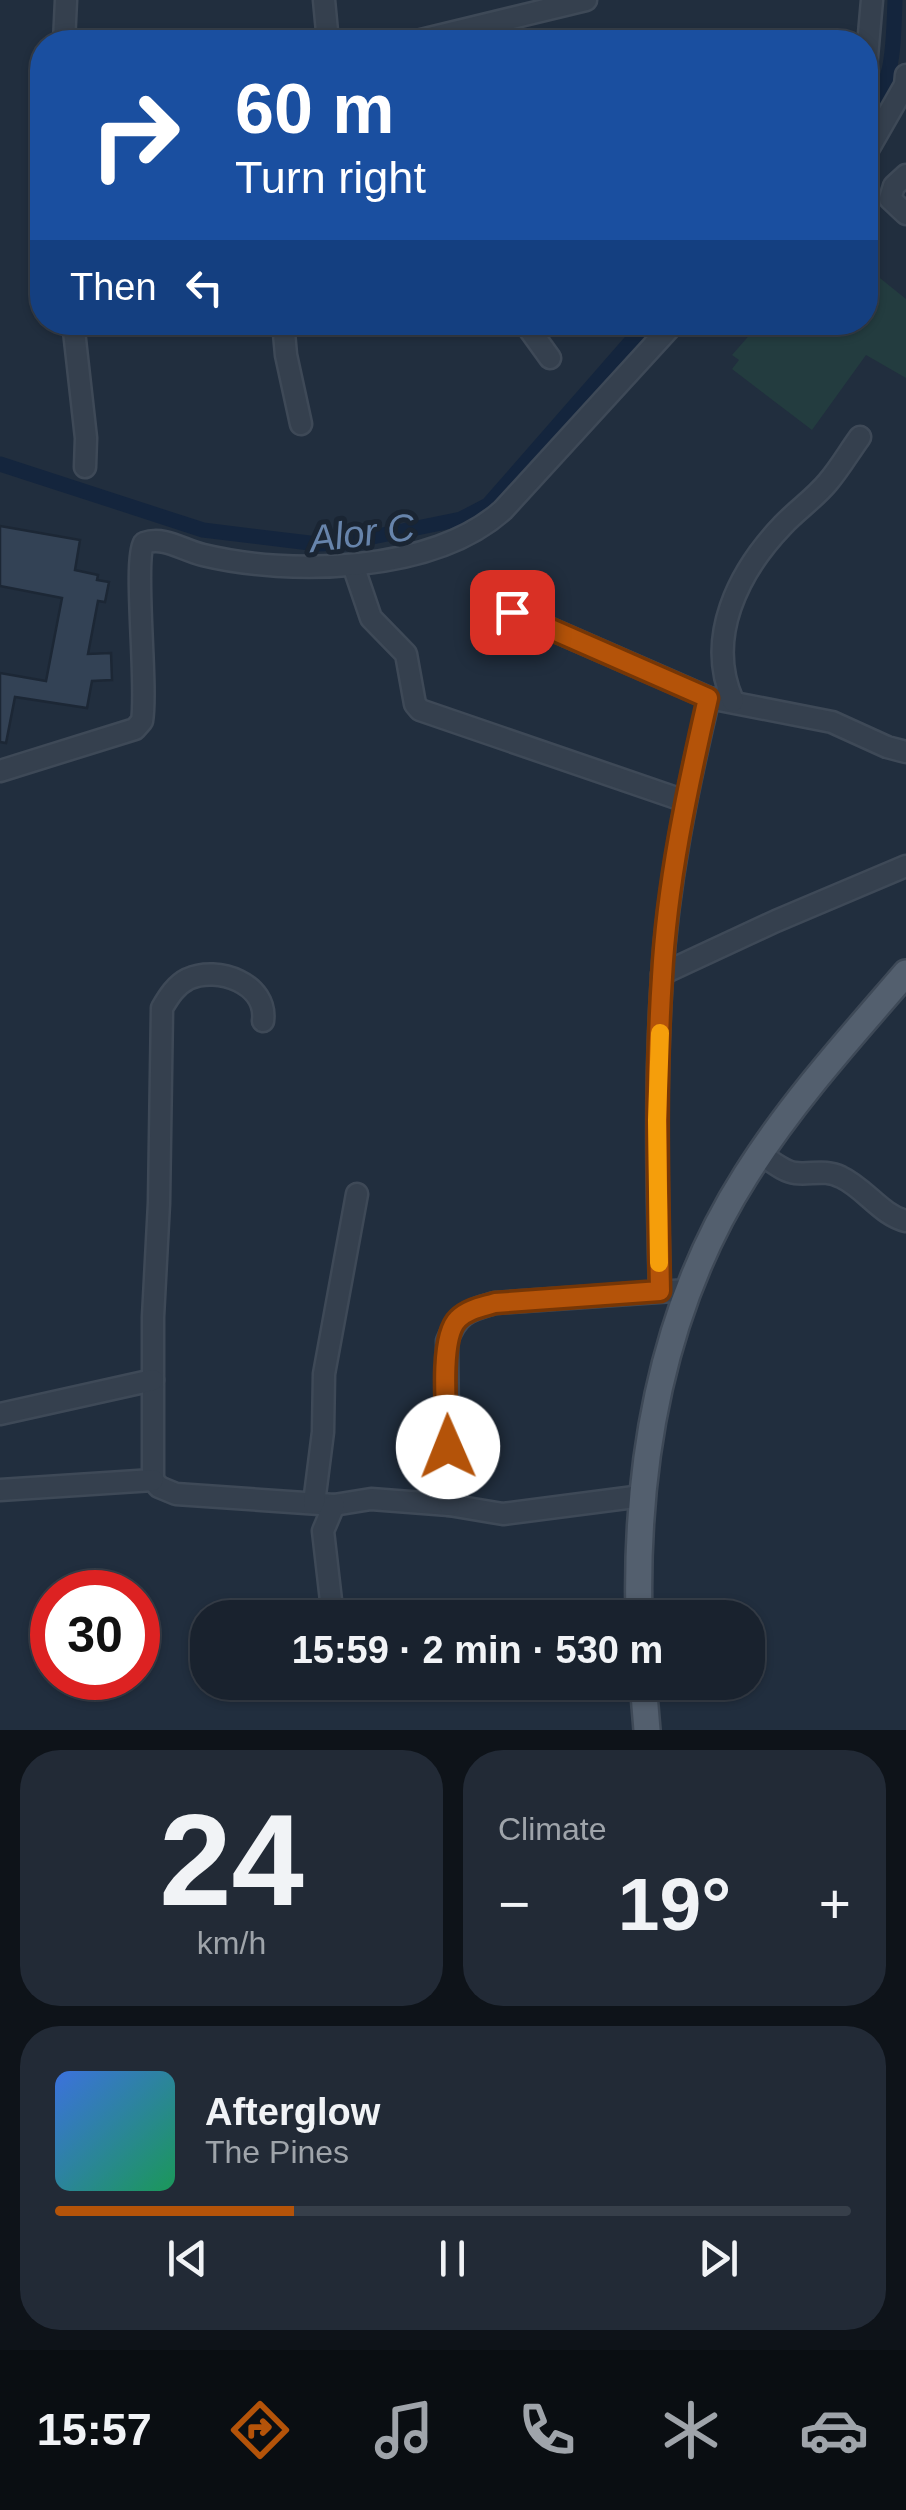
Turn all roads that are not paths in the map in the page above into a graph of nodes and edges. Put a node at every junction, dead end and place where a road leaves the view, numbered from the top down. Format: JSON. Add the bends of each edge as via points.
{"nodes":[{"id":1,"x":66,"y":0,"type":"edge"},
{"id":2,"x":324,"y":0,"type":"edge"},
{"id":3,"x":586,"y":0,"type":"edge"},
{"id":4,"x":872,"y":0,"type":"edge"},
{"id":5,"x":65,"y":30,"type":"edge"},
{"id":6,"x":327,"y":30,"type":"edge"},
{"id":7,"x":463,"y":30,"type":"edge"},
{"id":8,"x":869,"y":30,"type":"edge"},
{"id":9,"x":906,"y":75,"type":"edge"},
{"id":10,"x":878,"y":132,"type":"edge"},
{"id":11,"x":906,"y":175,"type":"edge"},
{"id":12,"x":906,"y":214,"type":"edge"},
{"id":13,"x":74,"y":335,"type":"edge"},
{"id":14,"x":284,"y":335,"type":"edge"},
{"id":15,"x":533,"y":335,"type":"edge"},
{"id":16,"x":663,"y":335,"type":"edge"},
{"id":17,"x":550,"y":358,"type":"dead end"},
{"id":18,"x":301,"y":424,"type":"dead end"},
{"id":19,"x":860,"y":437,"type":"dead end"},
{"id":20,"x":85,"y":468,"type":"dead end"},
{"id":21,"x":354,"y":565,"type":"junction"},
{"id":22,"x":512,"y":612,"type":"dead end"},
{"id":23,"x":708,"y":698,"type":"junction"},
{"id":24,"x":733,"y":701,"type":"junction"},
{"id":25,"x":906,"y":752,"type":"edge"},
{"id":26,"x":0,"y":771,"type":"edge"},
{"id":27,"x":685,"y":802,"type":"junction"},
{"id":28,"x":906,"y":866,"type":"edge"},
{"id":29,"x":906,"y":972,"type":"edge"},
{"id":30,"x":662,"y":974,"type":"junction"},
{"id":31,"x":264,"y":1020,"type":"dead end"},
{"id":32,"x":760,"y":1154,"type":"junction"},
{"id":33,"x":357,"y":1194,"type":"dead end"},
{"id":34,"x":906,"y":1221,"type":"edge"},
{"id":35,"x":688,"y":1290,"type":"junction"},
{"id":36,"x":660,"y":1291,"type":"junction"},
{"id":37,"x":152,"y":1380,"type":"junction"},
{"id":38,"x":0,"y":1414,"type":"edge"},
{"id":39,"x":153,"y":1480,"type":"junction"},
{"id":40,"x":0,"y":1490,"type":"edge"},
{"id":41,"x":642,"y":1496,"type":"junction"},
{"id":42,"x":324,"y":1504,"type":"junction"},
{"id":43,"x":449,"y":1505,"type":"junction"},
{"id":44,"x":331,"y":1600,"type":"edge"},
{"id":45,"x":639,"y":1600,"type":"edge"},
{"id":46,"x":644,"y":1700,"type":"edge"},
{"id":47,"x":647,"y":1730,"type":"edge"}],
"edges":[{"from":1,"to":5,"type":"street"},
{"from":2,"to":6,"type":"street"},
{"from":3,"to":7,"type":"street"},
{"from":4,"to":8,"type":"street"},
{"from":9,"to":10,"type":"street"},
{"from":11,"to":12,"type":"street","via":[[890,199]]},
{"from":13,"to":20,"type":"street"},
{"from":14,"to":18,"type":"street"},
{"from":15,"to":17,"type":"street"},
{"from":16,"to":21,"type":"street","via":[[486,524],[422,551]]},
{"from":19,"to":24,"type":"street","via":[[745,576],[720,655]]},
{"from":21,"to":26,"type":"street","via":[[300,568],[202,555],[159,540],[144,543],[142,721],[135,729]]},
{"from":21,"to":27,"type":"street","via":[[371,618],[406,654],[420,710]]},
{"from":22,"to":23,"type":"street"},
{"from":23,"to":24,"type":"street"},
{"from":23,"to":27,"type":"street"},
{"from":24,"to":25,"type":"street","via":[[832,722]]},
{"from":27,"to":30,"type":"street"},
{"from":28,"to":30,"type":"street"},
{"from":29,"to":32,"type":"main road"},
{"from":30,"to":36,"type":"street"},
{"from":31,"to":37,"type":"street","via":[[255,992],[223,974],[186,980],[162,1008]]},
{"from":32,"to":34,"type":"street","via":[[792,1173],[838,1175]]},
{"from":32,"to":35,"type":"main road"},
{"from":33,"to":42,"type":"street","via":[[324,1374]]},
{"from":35,"to":36,"type":"street"},
{"from":35,"to":41,"type":"main road","via":[[658,1389]]},
{"from":36,"to":43,"type":"street","via":[[495,1303],[455,1321],[447,1341]]},
{"from":37,"to":38,"type":"street"},
{"from":37,"to":39,"type":"street"},
{"from":39,"to":40,"type":"street"},
{"from":39,"to":42,"type":"street","via":[[176,1494]]},
{"from":41,"to":43,"type":"street","via":[[503,1514]]},
{"from":41,"to":45,"type":"main road"},
{"from":42,"to":43,"type":"street"},
{"from":42,"to":44,"type":"street"},
{"from":46,"to":47,"type":"main road"}]}
